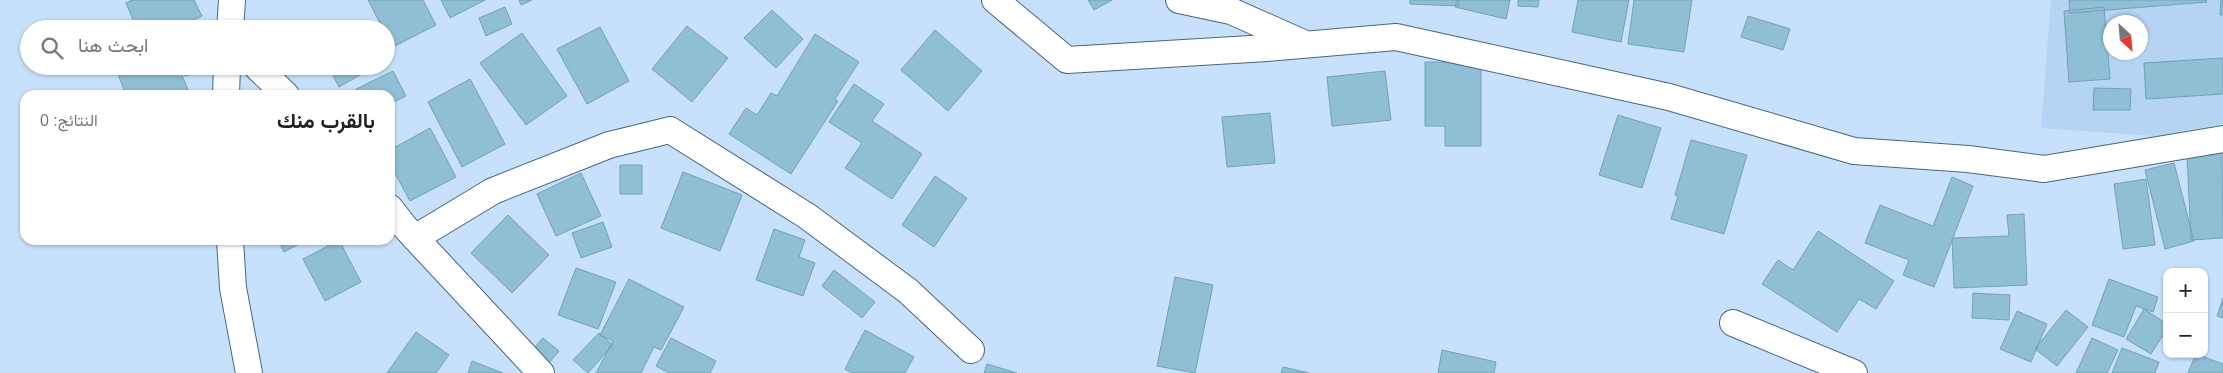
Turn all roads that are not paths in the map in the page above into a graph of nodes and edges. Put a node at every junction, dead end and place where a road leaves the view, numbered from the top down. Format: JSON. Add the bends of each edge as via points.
{"nodes":[{"id":1,"x":232,"y":0,"type":"edge"},
{"id":2,"x":995,"y":0,"type":"edge"},
{"id":3,"x":1179,"y":0,"type":"edge"},
{"id":4,"x":231,"y":20,"type":"edge"},
{"id":5,"x":1307,"y":44,"type":"junction"},
{"id":6,"x":227,"y":75,"type":"edge"},
{"id":7,"x":265,"y":75,"type":"edge"},
{"id":8,"x":226,"y":90,"type":"edge"},
{"id":9,"x":281,"y":90,"type":"edge"},
{"id":10,"x":2223,"y":139,"type":"edge"},
{"id":11,"x":395,"y":214,"type":"edge"},
{"id":12,"x":415,"y":238,"type":"junction"},
{"id":13,"x":230,"y":245,"type":"edge"},
{"id":14,"x":1734,"y":323,"type":"dead end"},
{"id":15,"x":971,"y":350,"type":"dead end"},
{"id":16,"x":249,"y":373,"type":"edge"},
{"id":17,"x":541,"y":373,"type":"edge"},
{"id":18,"x":1854,"y":373,"type":"edge"}],
"edges":[{"from":1,"to":4,"type":"street"},
{"from":2,"to":5,"type":"street","via":[[1068,60]]},
{"from":3,"to":5,"type":"street","via":[[1230,11]]},
{"from":5,"to":10,"type":"street","via":[[1396,37],[1670,97],[1854,152],[2044,169]]},
{"from":6,"to":8,"type":"street"},
{"from":7,"to":9,"type":"street"},
{"from":11,"to":12,"type":"street"},
{"from":12,"to":15,"type":"street","via":[[493,191],[609,145],[670,130],[807,216],[908,291]]},
{"from":12,"to":17,"type":"street"},
{"from":13,"to":16,"type":"street","via":[[233,288]]},
{"from":14,"to":18,"type":"street"}]}
